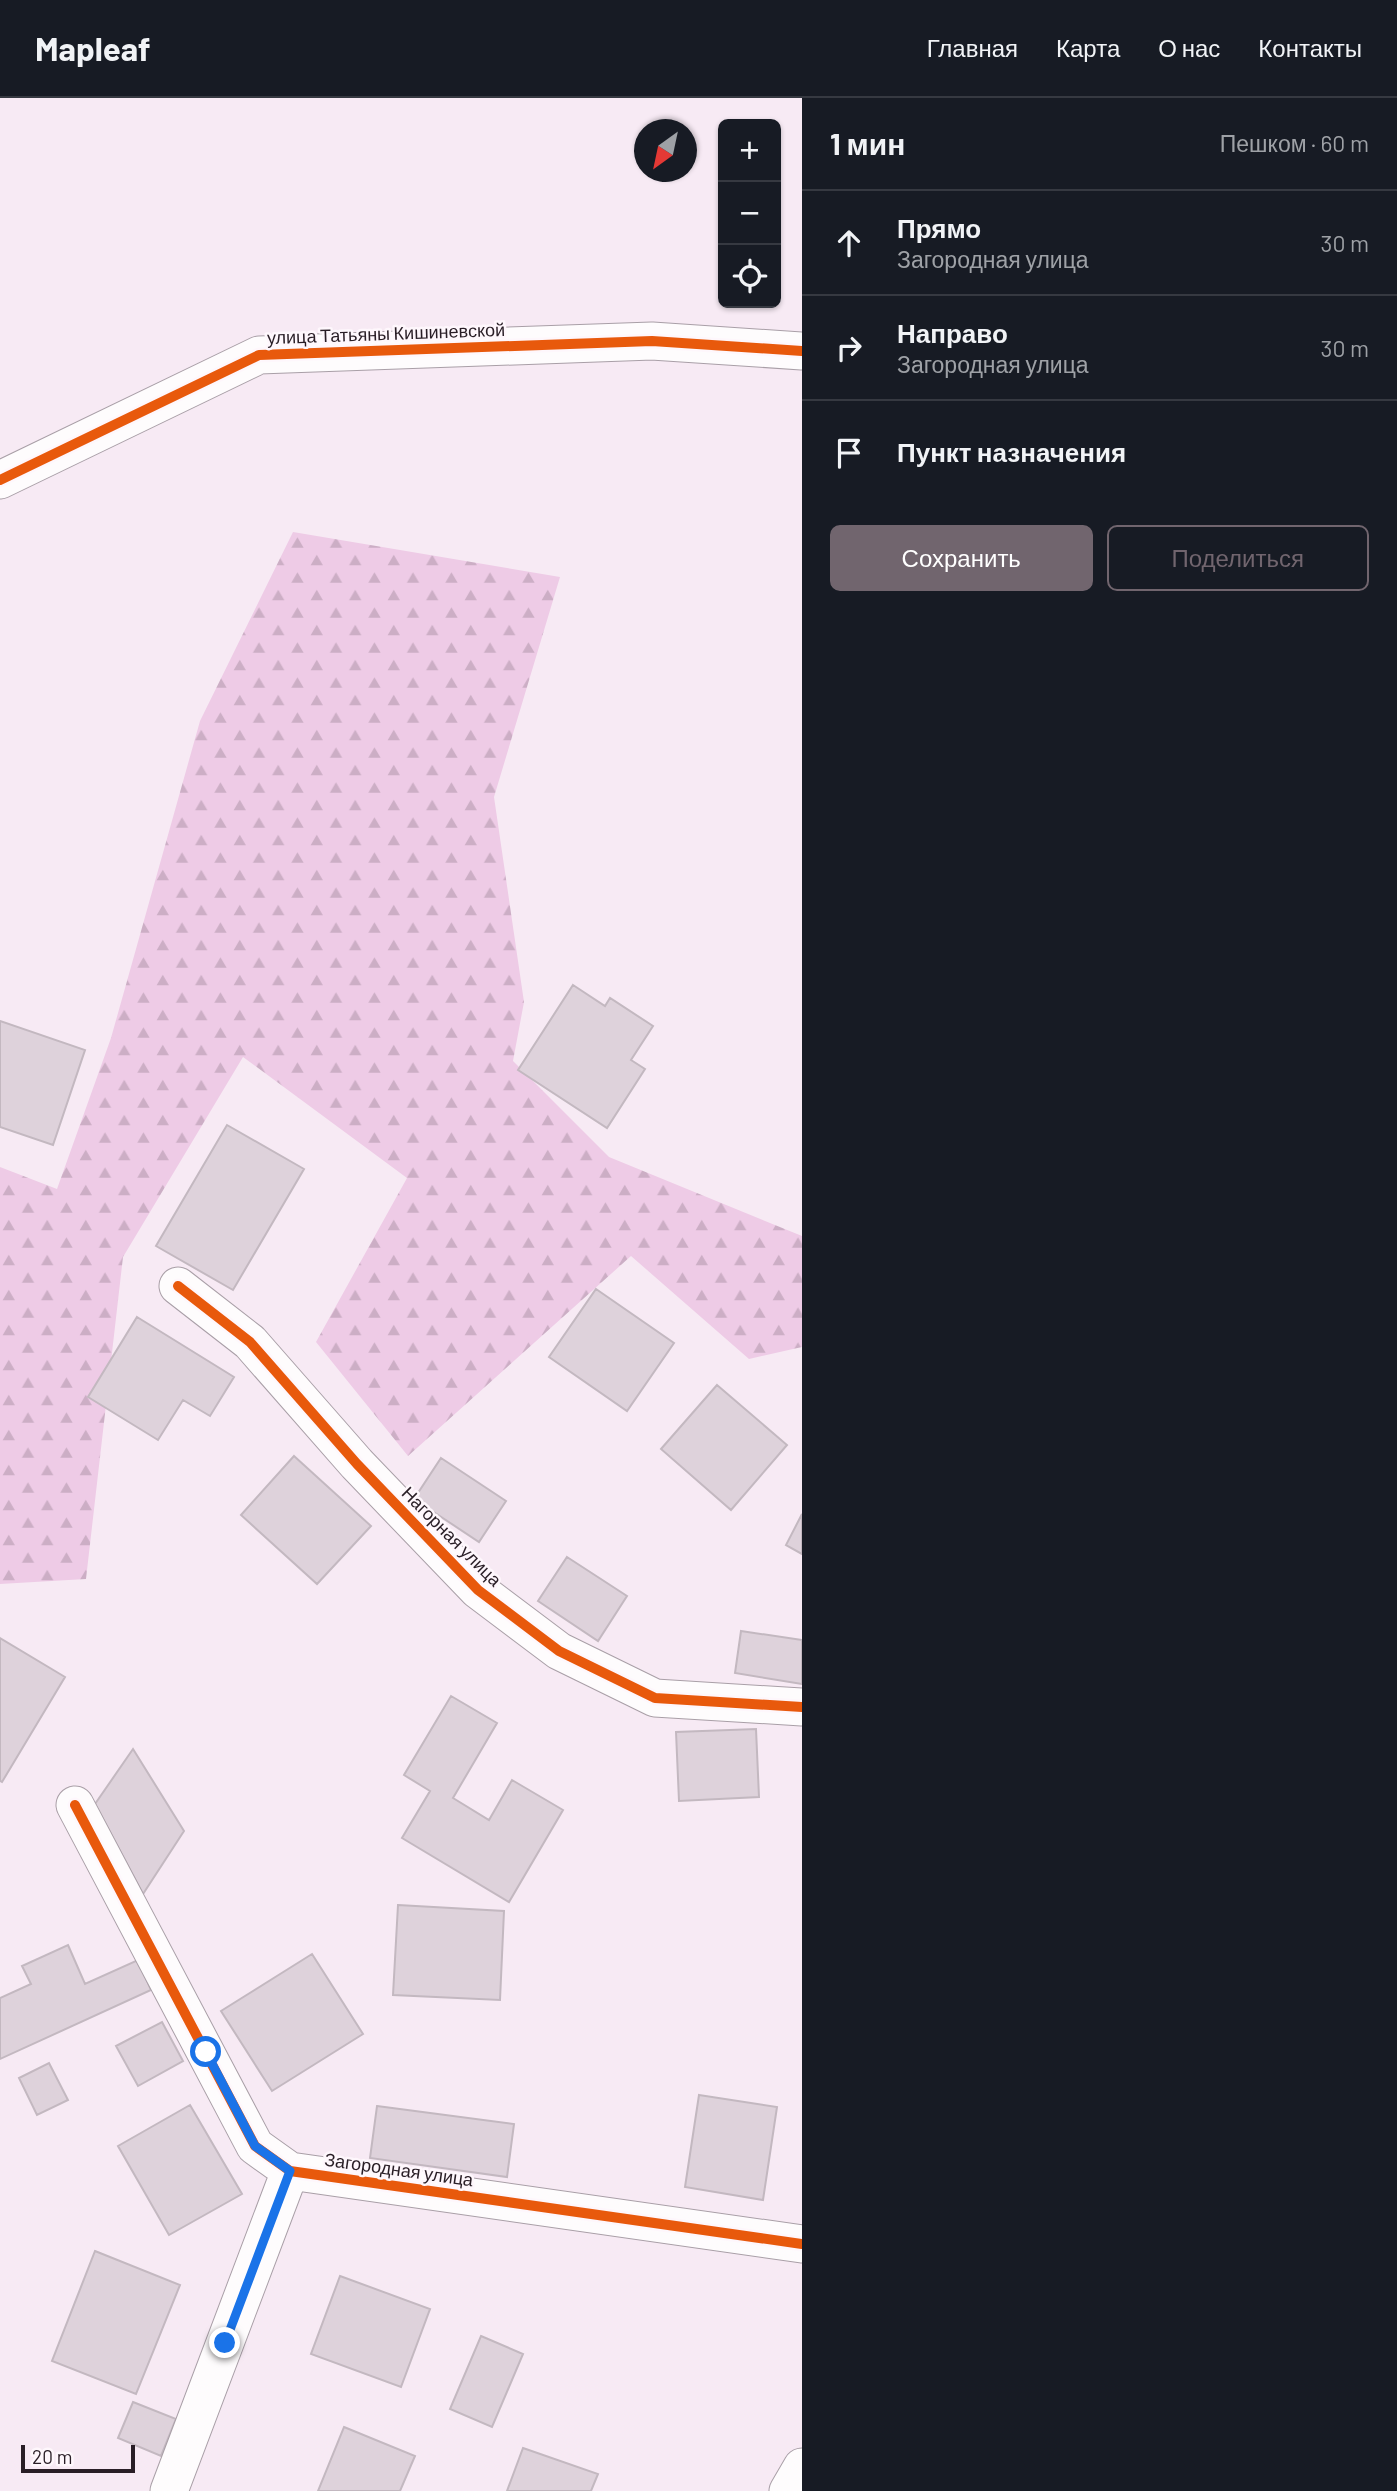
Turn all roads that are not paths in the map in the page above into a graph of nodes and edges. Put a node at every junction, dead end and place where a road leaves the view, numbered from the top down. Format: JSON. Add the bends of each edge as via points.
{"nodes":[{"id":1,"x":802,"y":351,"type":"edge"},
{"id":2,"x":0,"y":480,"type":"edge"},
{"id":3,"x":178,"y":1286,"type":"dead end"},
{"id":4,"x":802,"y":1707,"type":"edge"},
{"id":5,"x":75,"y":1805,"type":"dead end"},
{"id":6,"x":290,"y":2171,"type":"junction"},
{"id":7,"x":802,"y":2244,"type":"edge"},
{"id":8,"x":802,"y":2467,"type":"edge"},
{"id":9,"x":169,"y":2491,"type":"edge"},
{"id":10,"x":788,"y":2491,"type":"edge"}],
"edges":[{"from":1,"to":2,"type":"street","name":"улица Татьяны Кишиневской","via":[[652,341],[259,355]]},
{"from":3,"to":4,"type":"street","name":"Нагорная улица","via":[[250,1342],[357,1464],[478,1590],[559,1651],[655,1698]]},
{"from":5,"to":6,"type":"street","name":"Загородная улица","via":[[255,2146]]},
{"from":6,"to":7,"type":"street","name":"Загородная улица"},
{"from":6,"to":9,"type":"street"},
{"from":8,"to":10,"type":"street"}]}
